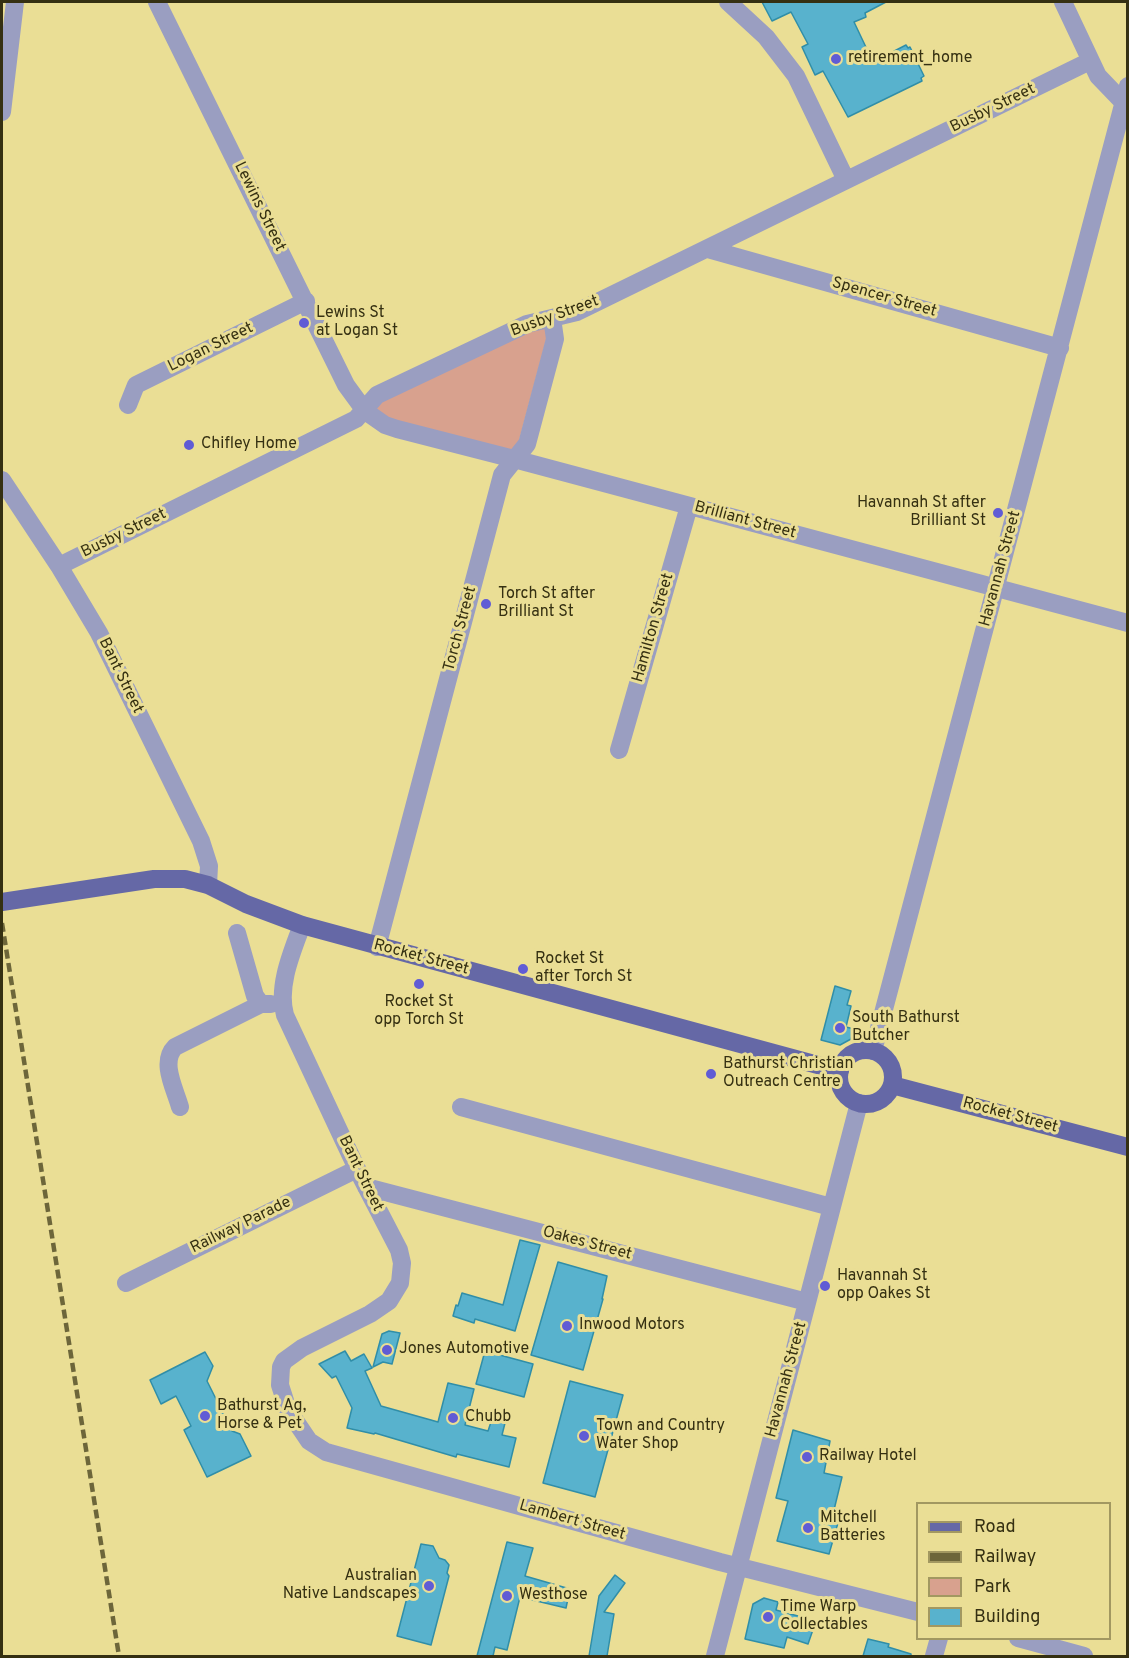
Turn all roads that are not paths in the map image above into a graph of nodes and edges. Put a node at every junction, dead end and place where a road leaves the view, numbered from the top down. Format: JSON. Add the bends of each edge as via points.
{"nodes":[{"id":1,"x":15,"y":2,"type":"edge"},
{"id":2,"x":157,"y":2,"type":"edge"},
{"id":3,"x":728,"y":2,"type":"edge"},
{"id":4,"x":1063,"y":2,"type":"edge"},
{"id":5,"x":1090,"y":61,"type":"junction"},
{"id":6,"x":1125,"y":94,"type":"edge"},
{"id":7,"x":2,"y":112,"type":"edge"},
{"id":8,"x":846,"y":180,"type":"junction"},
{"id":9,"x":708,"y":249,"type":"junction"},
{"id":10,"x":306,"y":301,"type":"junction"},
{"id":11,"x":552,"y":318,"type":"junction"},
{"id":12,"x":1059,"y":348,"type":"junction"},
{"id":13,"x":128,"y":405,"type":"dead end"},
{"id":14,"x":365,"y":411,"type":"junction"},
{"id":15,"x":514,"y":459,"type":"junction"},
{"id":16,"x":2,"y":480,"type":"edge"},
{"id":17,"x":689,"y":506,"type":"junction"},
{"id":18,"x":59,"y":566,"type":"junction"},
{"id":19,"x":996,"y":588,"type":"junction"},
{"id":20,"x":1128,"y":623,"type":"edge"},
{"id":21,"x":619,"y":750,"type":"dead end"},
{"id":22,"x":208,"y":885,"type":"junction"},
{"id":23,"x":2,"y":902,"type":"edge"},
{"id":24,"x":302,"y":925,"type":"junction"},
{"id":25,"x":237,"y":933,"type":"dead end"},
{"id":26,"x":377,"y":946,"type":"junction"},
{"id":27,"x":261,"y":1004,"type":"junction"},
{"id":28,"x":282,"y":1005,"type":"junction"},
{"id":29,"x":873,"y":1051,"type":"junction"},
{"id":30,"x":840,"y":1071,"type":"junction"},
{"id":31,"x":892,"y":1084,"type":"junction"},
{"id":32,"x":859,"y":1103,"type":"junction"},
{"id":33,"x":180,"y":1107,"type":"dead end"},
{"id":34,"x":461,"y":1107,"type":"dead end"},
{"id":35,"x":1128,"y":1147,"type":"edge"},
{"id":36,"x":357,"y":1169,"type":"junction"},
{"id":37,"x":366,"y":1187,"type":"junction"},
{"id":38,"x":831,"y":1207,"type":"junction"},
{"id":39,"x":126,"y":1283,"type":"dead end"},
{"id":40,"x":807,"y":1302,"type":"junction"},
{"id":41,"x":281,"y":1367,"type":"joint"},
{"id":42,"x":738,"y":1566,"type":"junction"},
{"id":43,"x":916,"y":1611,"type":"edge"},
{"id":44,"x":938,"y":1640,"type":"edge"},
{"id":45,"x":1025,"y":1640,"type":"edge"},
{"id":46,"x":715,"y":1656,"type":"edge"},
{"id":47,"x":934,"y":1656,"type":"edge"},
{"id":48,"x":1084,"y":1656,"type":"edge"}],
"edges":[{"from":1,"to":7,"type":"street"},
{"from":2,"to":10,"type":"street","name":"Lewins Street"},
{"from":3,"to":8,"type":"street","via":[[804,72]]},
{"from":4,"to":5,"type":"street"},
{"from":5,"to":6,"type":"street","via":[[1098,76]]},
{"from":5,"to":8,"type":"street","name":"Busby Street"},
{"from":6,"to":12,"type":"street","name":"Havannah Street"},
{"from":8,"to":9,"type":"street","name":"Busby Street"},
{"from":9,"to":11,"type":"street","name":"Busby Street","via":[[576,312]]},
{"from":9,"to":12,"type":"street","name":"Spencer Street"},
{"from":10,"to":13,"type":"street","name":"Logan Street","via":[[136,385]]},
{"from":10,"to":14,"type":"street","name":"Lewins Street","via":[[346,385]]},
{"from":11,"to":14,"type":"street","name":"Busby Street","via":[[527,324],[377,395]]},
{"from":11,"to":15,"type":"street","name":"Torch Street","via":[[555,339],[526,444]]},
{"from":12,"to":19,"type":"street","name":"Havannah Street"},
{"from":14,"to":15,"type":"street","name":"Brilliant Street","via":[[398,429]]},
{"from":14,"to":18,"type":"street","name":"Busby Street","via":[[356,419]]},
{"from":15,"to":17,"type":"street","name":"Brilliant Street"},
{"from":15,"to":26,"type":"street","name":"Torch Street","via":[[502,476]]},
{"from":16,"to":18,"type":"street","name":"Bant Street"},
{"from":17,"to":19,"type":"street","name":"Brilliant Street"},
{"from":17,"to":21,"type":"street","name":"Hamilton Street"},
{"from":18,"to":22,"type":"street","name":"Bant Street","via":[[99,633],[201,841]]},
{"from":19,"to":20,"type":"street","name":"Brilliant Street"},
{"from":19,"to":29,"type":"street","name":"Havannah Street"},
{"from":22,"to":23,"type":"main road","name":"Rocket Street","via":[[184,879],[154,879]]},
{"from":22,"to":24,"type":"main road","name":"Rocket Street"},
{"from":24,"to":26,"type":"main road","name":"Rocket Street"},
{"from":24,"to":28,"type":"street","name":"Bant Street","via":[[287,966]]},
{"from":25,"to":27,"type":"street","via":[[255,996]]},
{"from":26,"to":30,"type":"main road","name":"Rocket Street"},
{"from":27,"to":28,"type":"street"},
{"from":27,"to":33,"type":"street","via":[[171,1051],[167,1062]]},
{"from":28,"to":36,"type":"street","name":"Bant Street"},
{"from":29,"to":30,"type":"main road","via":[[857,1052]]},
{"from":29,"to":31,"type":"main road","via":[[881,1054],[892,1068]]},
{"from":30,"to":32,"type":"main road","via":[[845,1094]]},
{"from":31,"to":32,"type":"main road","via":[[889,1092],[875,1102]]},
{"from":31,"to":35,"type":"main road","name":"Rocket Street"},
{"from":32,"to":38,"type":"street","name":"Havannah Street"},
{"from":34,"to":38,"type":"street"},
{"from":36,"to":37,"type":"street","name":"Bant Street"},
{"from":36,"to":39,"type":"street","name":"Railway Parade"},
{"from":37,"to":40,"type":"street","name":"Oakes Street"},
{"from":37,"to":41,"type":"street","name":"Bant Street","via":[[399,1250],[402,1263],[395,1294],[382,1306],[302,1348]]},
{"from":38,"to":40,"type":"street","name":"Havannah Street"},
{"from":40,"to":42,"type":"street","name":"Havannah Street"},
{"from":41,"to":42,"type":"street","name":"Lambert Street","via":[[280,1385],[288,1410],[309,1441],[326,1452]]},
{"from":42,"to":43,"type":"street","name":"Lambert Street"},
{"from":42,"to":46,"type":"street","name":"Havannah Street"},
{"from":44,"to":47,"type":"street"},
{"from":45,"to":48,"type":"street"}]}
